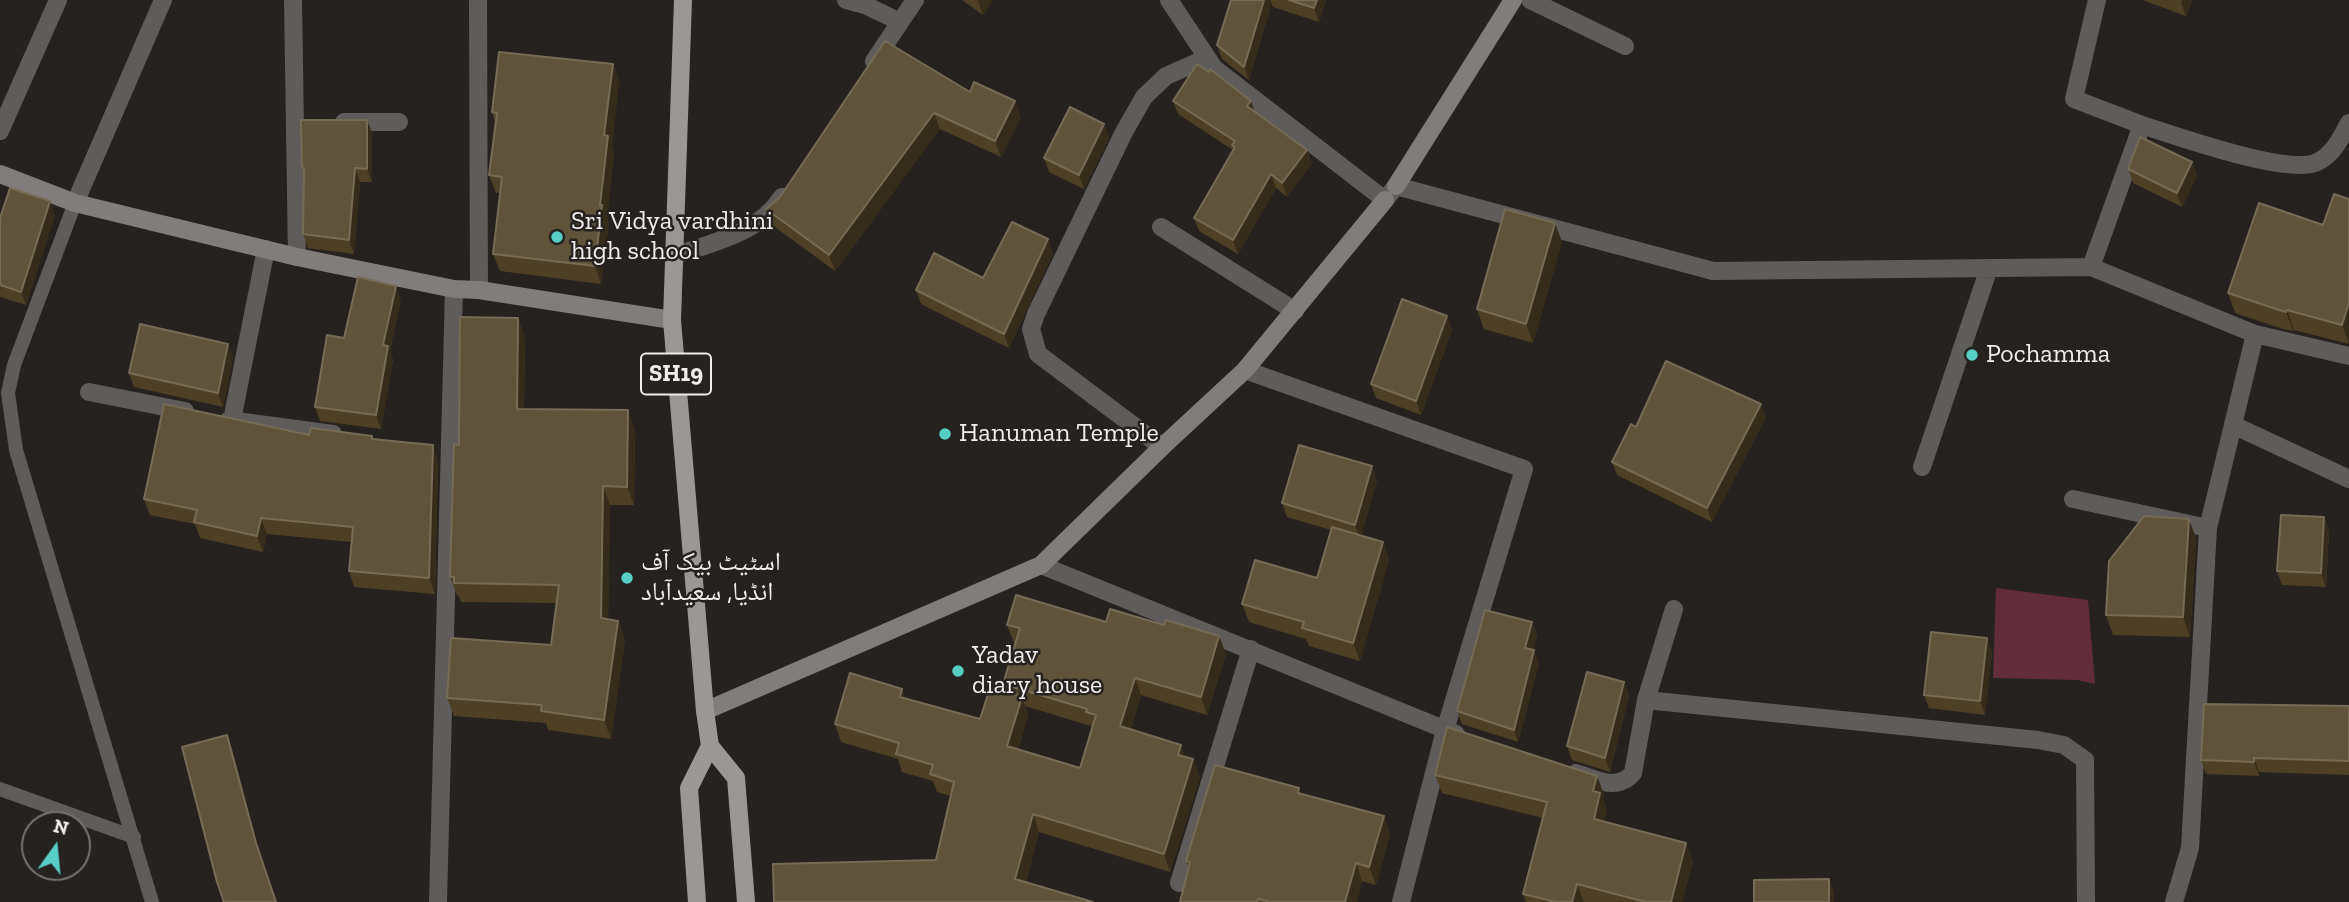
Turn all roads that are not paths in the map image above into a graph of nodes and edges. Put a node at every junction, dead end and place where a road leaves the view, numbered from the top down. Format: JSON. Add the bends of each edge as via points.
{"nodes":[{"id":1,"x":58,"y":0,"type":"edge"},
{"id":2,"x":163,"y":0,"type":"edge"},
{"id":3,"x":293,"y":0,"type":"edge"},
{"id":4,"x":478,"y":0,"type":"edge"},
{"id":5,"x":683,"y":0,"type":"edge"},
{"id":6,"x":846,"y":0,"type":"edge"},
{"id":7,"x":915,"y":0,"type":"edge"},
{"id":8,"x":1169,"y":0,"type":"edge"},
{"id":9,"x":1513,"y":0,"type":"edge"},
{"id":10,"x":1531,"y":0,"type":"edge"},
{"id":11,"x":2096,"y":0,"type":"edge"},
{"id":12,"x":900,"y":22,"type":"junction"},
{"id":13,"x":1625,"y":46,"type":"dead end"},
{"id":14,"x":1207,"y":58,"type":"junction"},
{"id":15,"x":862,"y":80,"type":"edge"},
{"id":16,"x":308,"y":122,"type":"junction"},
{"id":17,"x":400,"y":122,"type":"dead end"},
{"id":18,"x":2349,"y":123,"type":"edge"},
{"id":19,"x":2142,"y":125,"type":"junction"},
{"id":20,"x":0,"y":131,"type":"edge"},
{"id":21,"x":0,"y":174,"type":"edge"},
{"id":22,"x":791,"y":184,"type":"edge"},
{"id":23,"x":1391,"y":193,"type":"junction"},
{"id":24,"x":75,"y":203,"type":"junction"},
{"id":25,"x":1161,"y":227,"type":"dead end"},
{"id":26,"x":266,"y":249,"type":"junction"},
{"id":27,"x":674,"y":256,"type":"junction"},
{"id":28,"x":297,"y":257,"type":"junction"},
{"id":29,"x":2091,"y":267,"type":"junction"},
{"id":30,"x":1989,"y":268,"type":"junction"},
{"id":31,"x":454,"y":289,"type":"junction"},
{"id":32,"x":480,"y":290,"type":"junction"},
{"id":33,"x":1294,"y":311,"type":"junction"},
{"id":34,"x":671,"y":320,"type":"junction"},
{"id":35,"x":2255,"y":334,"type":"junction"},
{"id":36,"x":2349,"y":356,"type":"edge"},
{"id":37,"x":1245,"y":370,"type":"junction"},
{"id":38,"x":89,"y":392,"type":"dead end"},
{"id":39,"x":232,"y":420,"type":"junction"},
{"id":40,"x":2233,"y":425,"type":"junction"},
{"id":41,"x":355,"y":437,"type":"edge"},
{"id":42,"x":1162,"y":447,"type":"junction"},
{"id":43,"x":1922,"y":467,"type":"dead end"},
{"id":44,"x":2349,"y":479,"type":"edge"},
{"id":45,"x":2073,"y":499,"type":"dead end"},
{"id":46,"x":2208,"y":528,"type":"junction"},
{"id":47,"x":1041,"y":565,"type":"junction"},
{"id":48,"x":1674,"y":609,"type":"dead end"},
{"id":49,"x":1251,"y":649,"type":"junction"},
{"id":50,"x":1646,"y":700,"type":"junction"},
{"id":51,"x":705,"y":711,"type":"junction"},
{"id":52,"x":1445,"y":730,"type":"junction"},
{"id":53,"x":1468,"y":738,"type":"edge"},
{"id":54,"x":710,"y":746,"type":"junction"},
{"id":55,"x":1562,"y":768,"type":"edge"},
{"id":56,"x":0,"y":789,"type":"edge"},
{"id":57,"x":134,"y":837,"type":"junction"},
{"id":58,"x":1179,"y":883,"type":"dead end"},
{"id":59,"x":152,"y":902,"type":"edge"},
{"id":60,"x":438,"y":902,"type":"edge"},
{"id":61,"x":697,"y":902,"type":"edge"},
{"id":62,"x":746,"y":902,"type":"edge"},
{"id":63,"x":1401,"y":902,"type":"edge"},
{"id":64,"x":2086,"y":902,"type":"edge"},
{"id":65,"x":2174,"y":902,"type":"edge"}],
"edges":[{"from":1,"to":20,"type":"street"},
{"from":2,"to":24,"type":"street"},
{"from":3,"to":16,"type":"street"},
{"from":4,"to":32,"type":"street"},
{"from":5,"to":27,"type":"main road","number":"SH19"},
{"from":6,"to":12,"type":"street"},
{"from":7,"to":12,"type":"street"},
{"from":8,"to":14,"type":"street"},
{"from":9,"to":23,"type":"street"},
{"from":10,"to":13,"type":"street"},
{"from":11,"to":19,"type":"street","via":[[2074,99]]},
{"from":12,"to":15,"type":"street"},
{"from":14,"to":23,"type":"street","via":[[1214,68]]},
{"from":14,"to":42,"type":"street","via":[[1166,76],[1144,97],[1031,329],[1038,354]]},
{"from":16,"to":17,"type":"street"},
{"from":16,"to":28,"type":"street"},
{"from":18,"to":19,"type":"street","via":[[2331,154],[2313,164],[2277,163]]},
{"from":19,"to":29,"type":"street"},
{"from":21,"to":24,"type":"street"},
{"from":22,"to":27,"type":"street","via":[[776,207],[753,227]]},
{"from":23,"to":30,"type":"street","via":[[1713,271]]},
{"from":23,"to":33,"type":"street"},
{"from":24,"to":26,"type":"street"},
{"from":24,"to":57,"type":"lane","via":[[14,365],[8,393],[16,450]]},
{"from":25,"to":33,"type":"street"},
{"from":26,"to":28,"type":"street"},
{"from":26,"to":39,"type":"street"},
{"from":27,"to":34,"type":"main road","number":"SH19"},
{"from":28,"to":31,"type":"street"},
{"from":29,"to":30,"type":"street"},
{"from":29,"to":35,"type":"street"},
{"from":30,"to":43,"type":"street"},
{"from":31,"to":32,"type":"street"},
{"from":31,"to":60,"type":"street","via":[[443,449]]},
{"from":32,"to":34,"type":"street"},
{"from":33,"to":37,"type":"street"},
{"from":34,"to":51,"type":"main road","number":"SH19"},
{"from":35,"to":36,"type":"street"},
{"from":35,"to":40,"type":"street"},
{"from":37,"to":42,"type":"street"},
{"from":37,"to":52,"type":"street","via":[[1524,470]]},
{"from":38,"to":39,"type":"street"},
{"from":39,"to":41,"type":"street"},
{"from":40,"to":44,"type":"street"},
{"from":40,"to":46,"type":"street"},
{"from":42,"to":47,"type":"street"},
{"from":45,"to":46,"type":"street"},
{"from":46,"to":65,"type":"street","via":[[2190,848]]},
{"from":47,"to":49,"type":"street"},
{"from":47,"to":51,"type":"street"},
{"from":48,"to":50,"type":"street"},
{"from":49,"to":52,"type":"street"},
{"from":49,"to":58,"type":"street"},
{"from":50,"to":55,"type":"street","via":[[1633,772],[1627,780],[1609,784]]},
{"from":50,"to":64,"type":"street","via":[[2064,745],[2085,760]]},
{"from":51,"to":54,"type":"main road","number":"SH19"},
{"from":52,"to":53,"type":"street"},
{"from":52,"to":63,"type":"street"},
{"from":54,"to":61,"type":"main road","via":[[688,788]]},
{"from":54,"to":62,"type":"main road","via":[[736,778]]},
{"from":56,"to":57,"type":"lane"},
{"from":57,"to":59,"type":"lane"}]}
